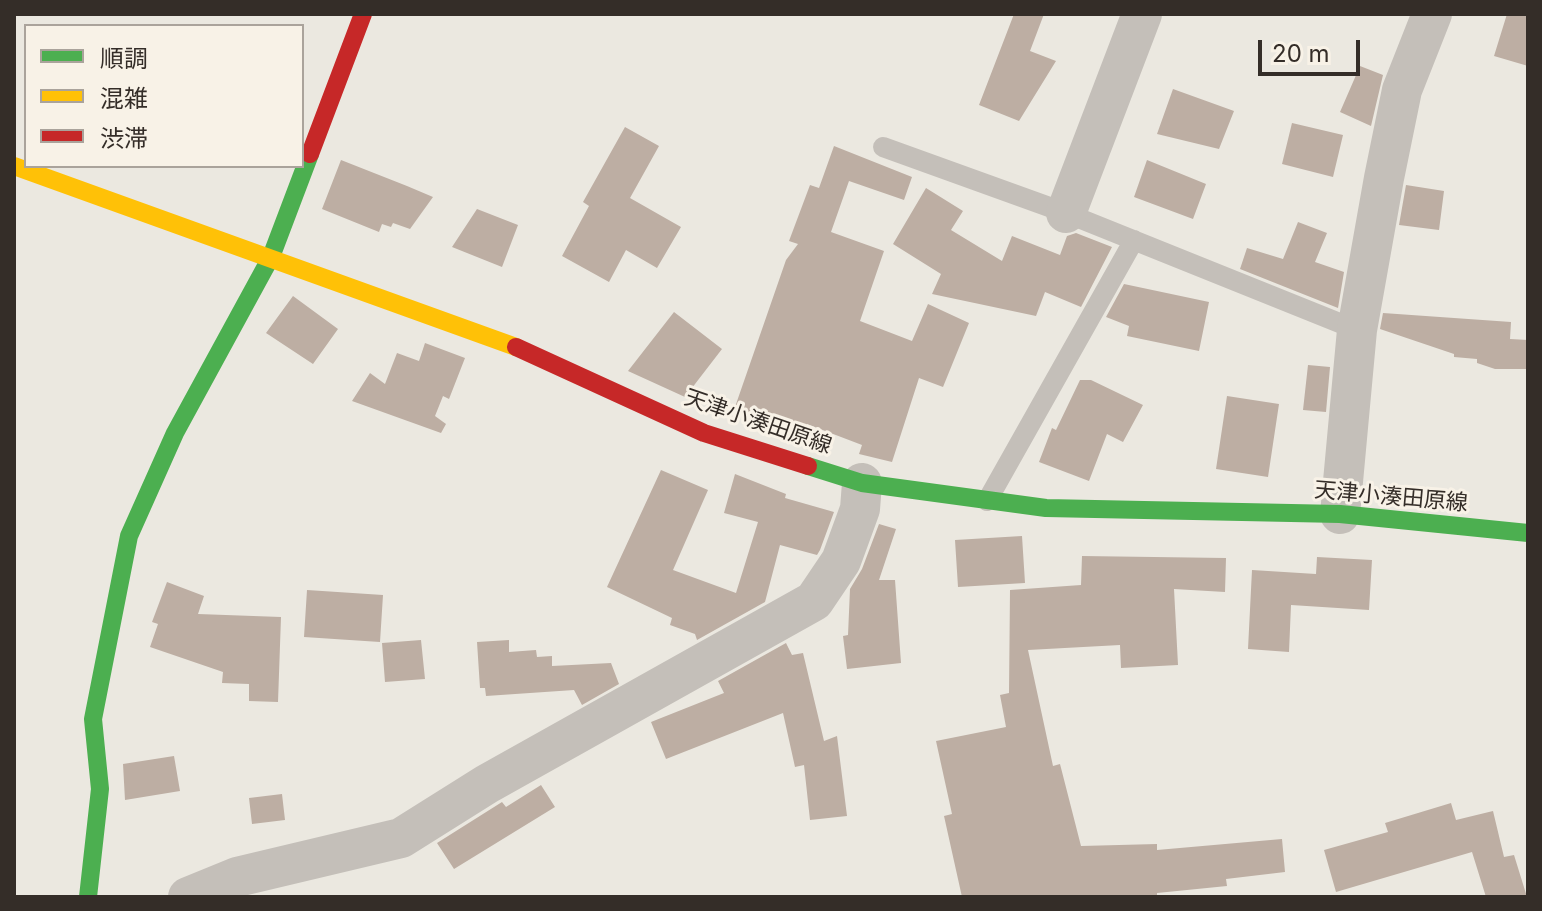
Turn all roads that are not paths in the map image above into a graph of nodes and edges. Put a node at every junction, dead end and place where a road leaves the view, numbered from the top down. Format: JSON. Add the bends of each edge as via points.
{"nodes":[{"id":1,"x":363,"y":14,"type":"edge"},
{"id":2,"x":1142,"y":14,"type":"edge"},
{"id":3,"x":1432,"y":14,"type":"edge"},
{"id":4,"x":883,"y":147,"type":"dead end"},
{"id":5,"x":14,"y":166,"type":"edge"},
{"id":6,"x":1066,"y":213,"type":"junction"},
{"id":7,"x":1134,"y":240,"type":"junction"},
{"id":8,"x":271,"y":257,"type":"junction"},
{"id":9,"x":1357,"y":330,"type":"junction"},
{"id":10,"x":862,"y":483,"type":"junction"},
{"id":11,"x":987,"y":501,"type":"junction"},
{"id":12,"x":1340,"y":514,"type":"junction"},
{"id":13,"x":1528,"y":533,"type":"edge"},
{"id":14,"x":88,"y":897,"type":"edge"},
{"id":15,"x":188,"y":897,"type":"edge"}],
"edges":[{"from":1,"to":8,"type":"main road"},
{"from":2,"to":6,"type":"street"},
{"from":3,"to":9,"type":"street","via":[[1402,90]]},
{"from":4,"to":6,"type":"lane"},
{"from":5,"to":8,"type":"main road","name":"天津小湊田原線"},
{"from":6,"to":7,"type":"lane"},
{"from":7,"to":9,"type":"lane"},
{"from":7,"to":11,"type":"lane"},
{"from":8,"to":10,"type":"main road","name":"天津小湊田原線","via":[[511,345],[704,433]]},
{"from":8,"to":14,"type":"main road","via":[[175,433],[129,536],[93,719],[100,789]]},
{"from":9,"to":12,"type":"street"},
{"from":10,"to":11,"type":"main road","name":"天津小湊田原線"},
{"from":10,"to":15,"type":"street","via":[[860,509],[841,561],[814,601],[487,784],[401,838],[237,877]]},
{"from":11,"to":12,"type":"main road","name":"天津小湊田原線","via":[[1046,508]]},
{"from":12,"to":13,"type":"main road","name":"天津小湊田原線"}]}
